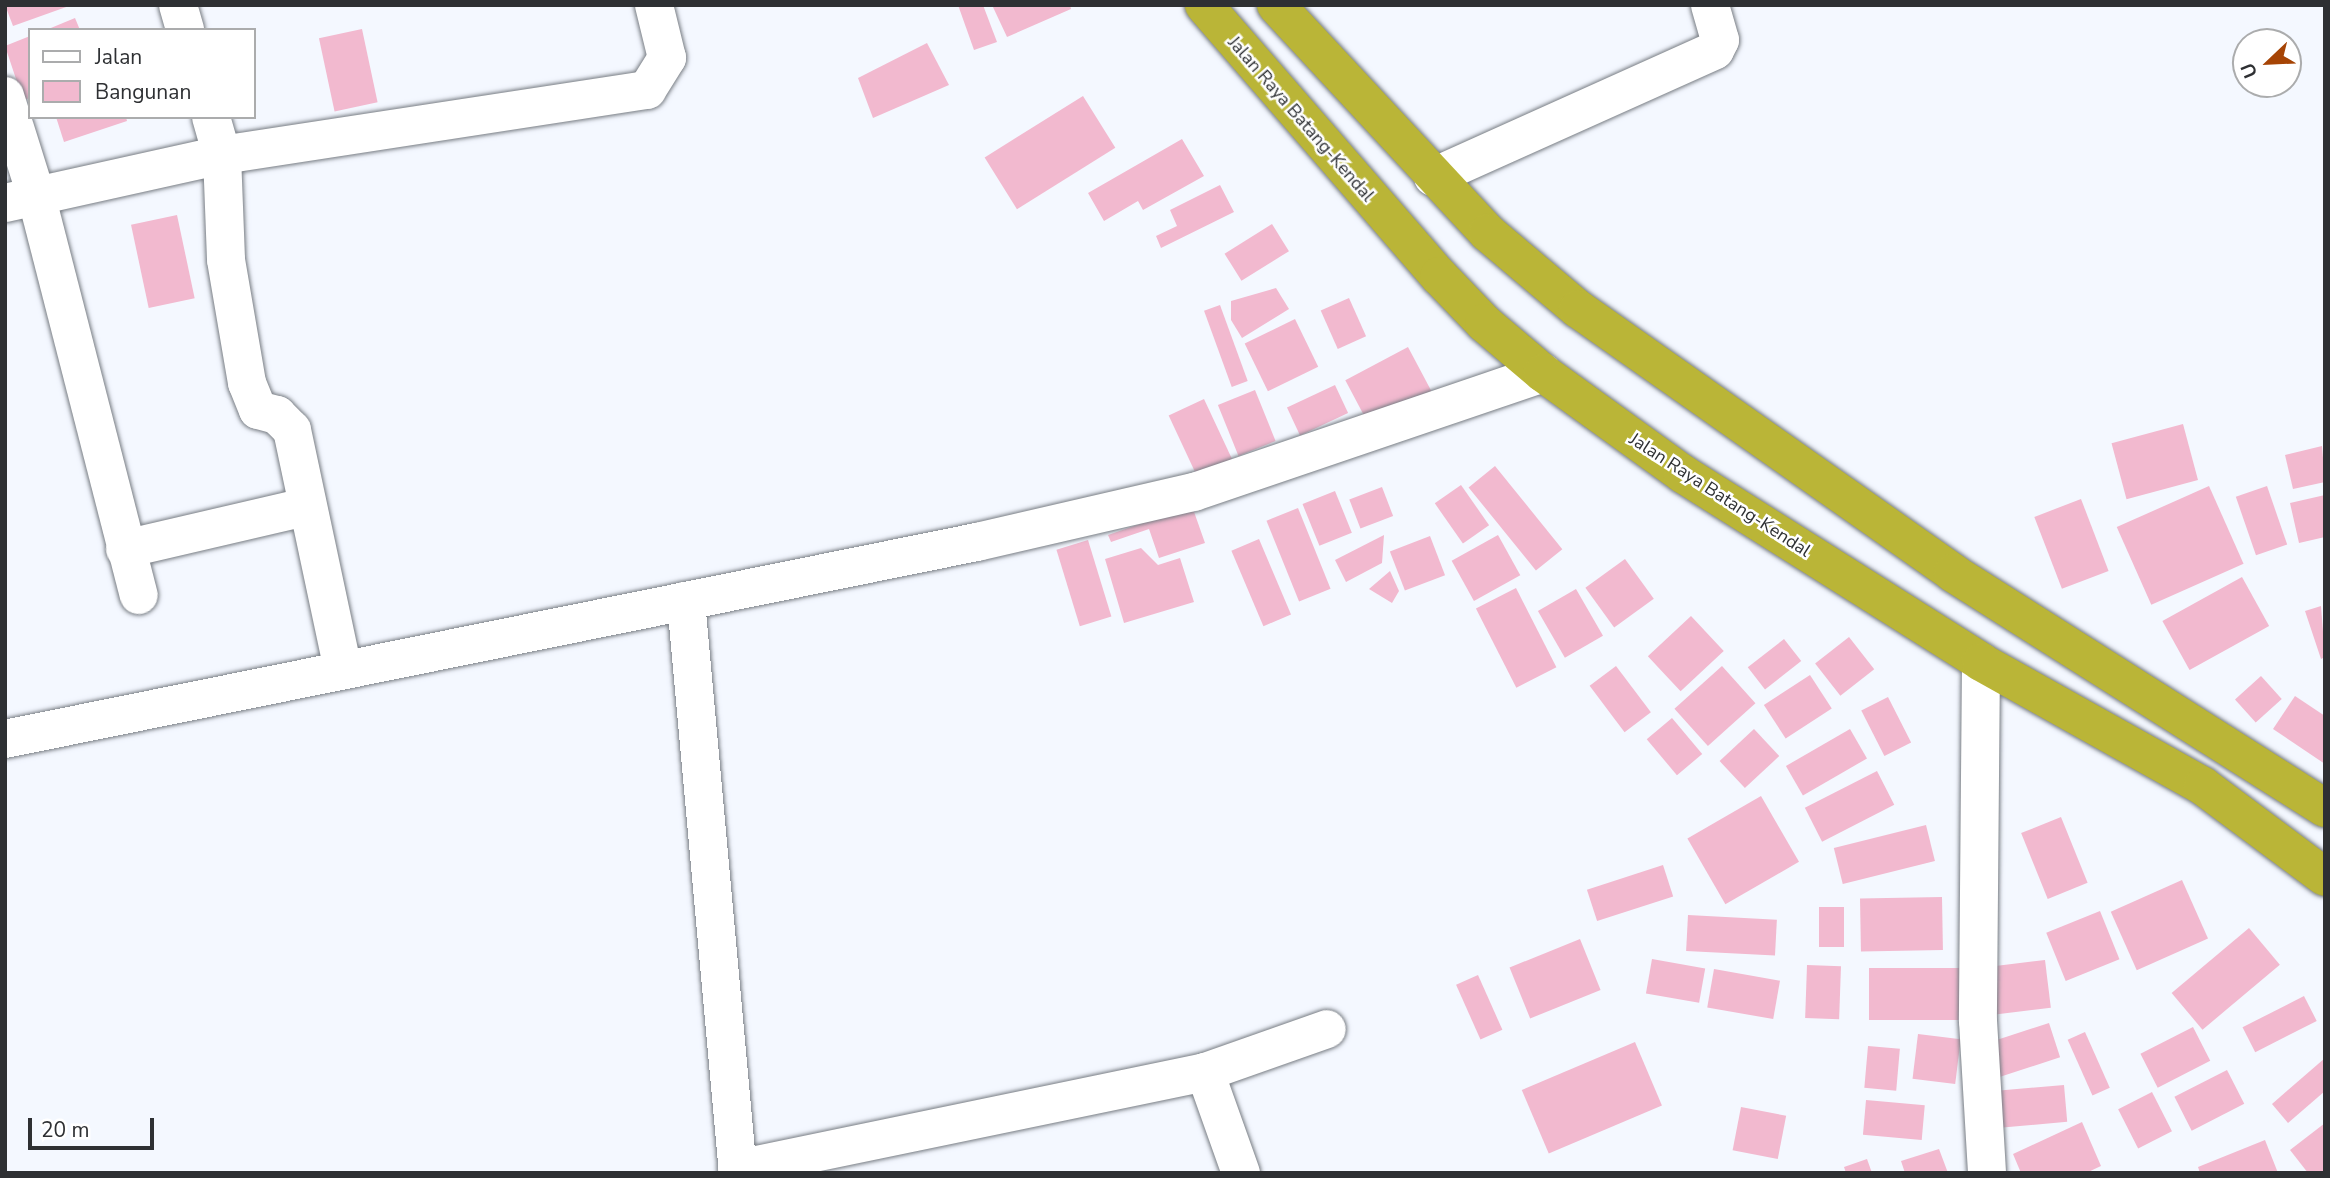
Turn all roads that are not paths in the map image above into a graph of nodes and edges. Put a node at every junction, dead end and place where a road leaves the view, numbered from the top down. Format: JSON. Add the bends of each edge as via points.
{"nodes":[{"id":1,"x":178,"y":5,"type":"edge"},
{"id":2,"x":654,"y":5,"type":"edge"},
{"id":3,"x":1204,"y":5,"type":"edge"},
{"id":4,"x":1276,"y":5,"type":"edge"},
{"id":5,"x":1710,"y":5,"type":"edge"},
{"id":6,"x":184,"y":28,"type":"edge"},
{"id":7,"x":5,"y":96,"type":"edge"},
{"id":8,"x":212,"y":119,"type":"edge"},
{"id":9,"x":222,"y":155,"type":"junction"},
{"id":10,"x":1433,"y":177,"type":"junction"},
{"id":11,"x":21,"y":199,"type":"edge"},
{"id":12,"x":1543,"y":373,"type":"junction"},
{"id":13,"x":306,"y":507,"type":"junction"},
{"id":14,"x":125,"y":549,"type":"junction"},
{"id":15,"x":139,"y":595,"type":"dead end"},
{"id":16,"x":686,"y":601,"type":"junction"},
{"id":17,"x":1981,"y":662,"type":"junction"},
{"id":18,"x":343,"y":670,"type":"junction"},
{"id":19,"x":5,"y":738,"type":"edge"},
{"id":20,"x":2325,"y":808,"type":"edge"},
{"id":21,"x":2325,"y":877,"type":"edge"},
{"id":22,"x":1327,"y":1029,"type":"dead end"},
{"id":23,"x":1205,"y":1072,"type":"junction"},
{"id":24,"x":737,"y":1171,"type":"edge"},
{"id":25,"x":1241,"y":1173,"type":"edge"},
{"id":26,"x":1987,"y":1173,"type":"edge"}],
"edges":[{"from":1,"to":6,"type":"street"},
{"from":2,"to":9,"type":"street","via":[[667,58],[647,90]]},
{"from":3,"to":12,"type":"highway","name":"Jalan Raya Batang-Kendal","via":[[1439,276],[1483,323]]},
{"from":4,"to":10,"type":"highway"},
{"from":5,"to":10,"type":"street","via":[[1720,40],[1714,50]]},
{"from":7,"to":11,"type":"street"},
{"from":8,"to":9,"type":"street"},
{"from":9,"to":11,"type":"street"},
{"from":9,"to":13,"type":"street","via":[[226,260],[247,383],[258,410],[277,415],[292,430]]},
{"from":10,"to":20,"type":"highway","via":[[1488,233],[1589,317],[1953,573]]},
{"from":11,"to":14,"type":"street"},
{"from":12,"to":16,"type":"street","via":[[1194,492]]},
{"from":12,"to":17,"type":"highway","name":"Jalan Raya Batang-Kendal","via":[[1683,474]]},
{"from":13,"to":14,"type":"street"},
{"from":13,"to":18,"type":"street"},
{"from":14,"to":15,"type":"street"},
{"from":16,"to":18,"type":"street"},
{"from":16,"to":24,"type":"street"},
{"from":17,"to":21,"type":"highway","name":"Jalan Raya Batang-Kendal","via":[[2203,786]]},
{"from":17,"to":26,"type":"street","via":[[1978,1021]]},
{"from":18,"to":19,"type":"street"},
{"from":22,"to":23,"type":"street"},
{"from":23,"to":24,"type":"street"},
{"from":23,"to":25,"type":"street"}]}
